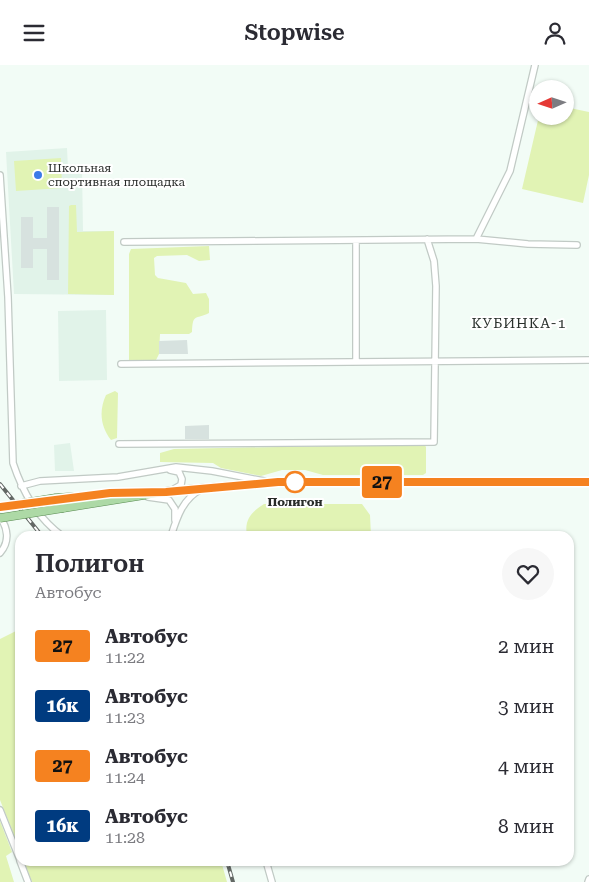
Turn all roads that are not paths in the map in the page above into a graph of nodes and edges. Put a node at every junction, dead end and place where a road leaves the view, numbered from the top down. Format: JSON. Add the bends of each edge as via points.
{"nodes":[{"id":1,"x":535,"y":65,"type":"edge"},
{"id":2,"x":0,"y":175,"type":"edge"},
{"id":3,"x":427,"y":239,"type":"junction"},
{"id":4,"x":476,"y":239,"type":"junction"},
{"id":5,"x":356,"y":241,"type":"junction"},
{"id":6,"x":124,"y":242,"type":"dead end"},
{"id":7,"x":577,"y":245,"type":"dead end"},
{"id":8,"x":589,"y":360,"type":"edge"},
{"id":9,"x":356,"y":362,"type":"junction"},
{"id":10,"x":436,"y":362,"type":"junction"},
{"id":11,"x":121,"y":364,"type":"dead end"},
{"id":12,"x":119,"y":444,"type":"dead end"},
{"id":13,"x":163,"y":469,"type":"junction"},
{"id":14,"x":278,"y":482,"type":"junction"},
{"id":15,"x":589,"y":482,"type":"edge"},
{"id":16,"x":21,"y":486,"type":"junction"},
{"id":17,"x":206,"y":487,"type":"junction"},
{"id":18,"x":167,"y":492,"type":"junction"},
{"id":19,"x":141,"y":497,"type":"junction"},
{"id":20,"x":0,"y":507,"type":"edge"},
{"id":21,"x":0,"y":518,"type":"edge"},
{"id":22,"x":175,"y":524,"type":"junction"},
{"id":23,"x":57,"y":531,"type":"edge"},
{"id":24,"x":173,"y":531,"type":"edge"},
{"id":25,"x":0,"y":553,"type":"edge"},
{"id":26,"x":0,"y":810,"type":"edge"},
{"id":27,"x":15,"y":848,"type":"edge"},
{"id":28,"x":22,"y":866,"type":"edge"},
{"id":29,"x":267,"y":866,"type":"edge"},
{"id":30,"x":28,"y":882,"type":"edge"},
{"id":31,"x":272,"y":882,"type":"edge"}],
"edges":[{"from":1,"to":4,"type":"street","via":[[510,171]]},
{"from":2,"to":16,"type":"street","via":[[13,463]]},
{"from":3,"to":4,"type":"street"},
{"from":3,"to":5,"type":"street"},
{"from":3,"to":10,"type":"street","via":[[434,261],[436,286]]},
{"from":4,"to":7,"type":"street"},
{"from":5,"to":6,"type":"street"},
{"from":5,"to":9,"type":"street"},
{"from":8,"to":10,"type":"street"},
{"from":9,"to":10,"type":"street"},
{"from":9,"to":11,"type":"street"},
{"from":10,"to":12,"type":"street","via":[[434,442]]},
{"from":13,"to":14,"type":"street","via":[[192,467]]},
{"from":13,"to":16,"type":"street","via":[[118,477],[40,481]]},
{"from":13,"to":18,"type":"street","via":[[174,470],[181,475],[181,485]]},
{"from":14,"to":15,"type":"main road"},
{"from":14,"to":17,"type":"main road"},
{"from":16,"to":23,"type":"street","via":[[40,515]]},
{"from":17,"to":18,"type":"main road"},
{"from":17,"to":22,"type":"street","via":[[189,498]]},
{"from":18,"to":19,"type":"main road"},
{"from":18,"to":20,"type":"main road","bridge":true,"via":[[110,493]]},
{"from":19,"to":21,"type":"main road","bridge":true},
{"from":19,"to":22,"type":"street","via":[[169,500],[175,509]]},
{"from":21,"to":25,"type":"street","via":[[7,535]]},
{"from":22,"to":24,"type":"street"},
{"from":26,"to":27,"type":"street"},
{"from":28,"to":30,"type":"street"},
{"from":29,"to":31,"type":"street"}]}
